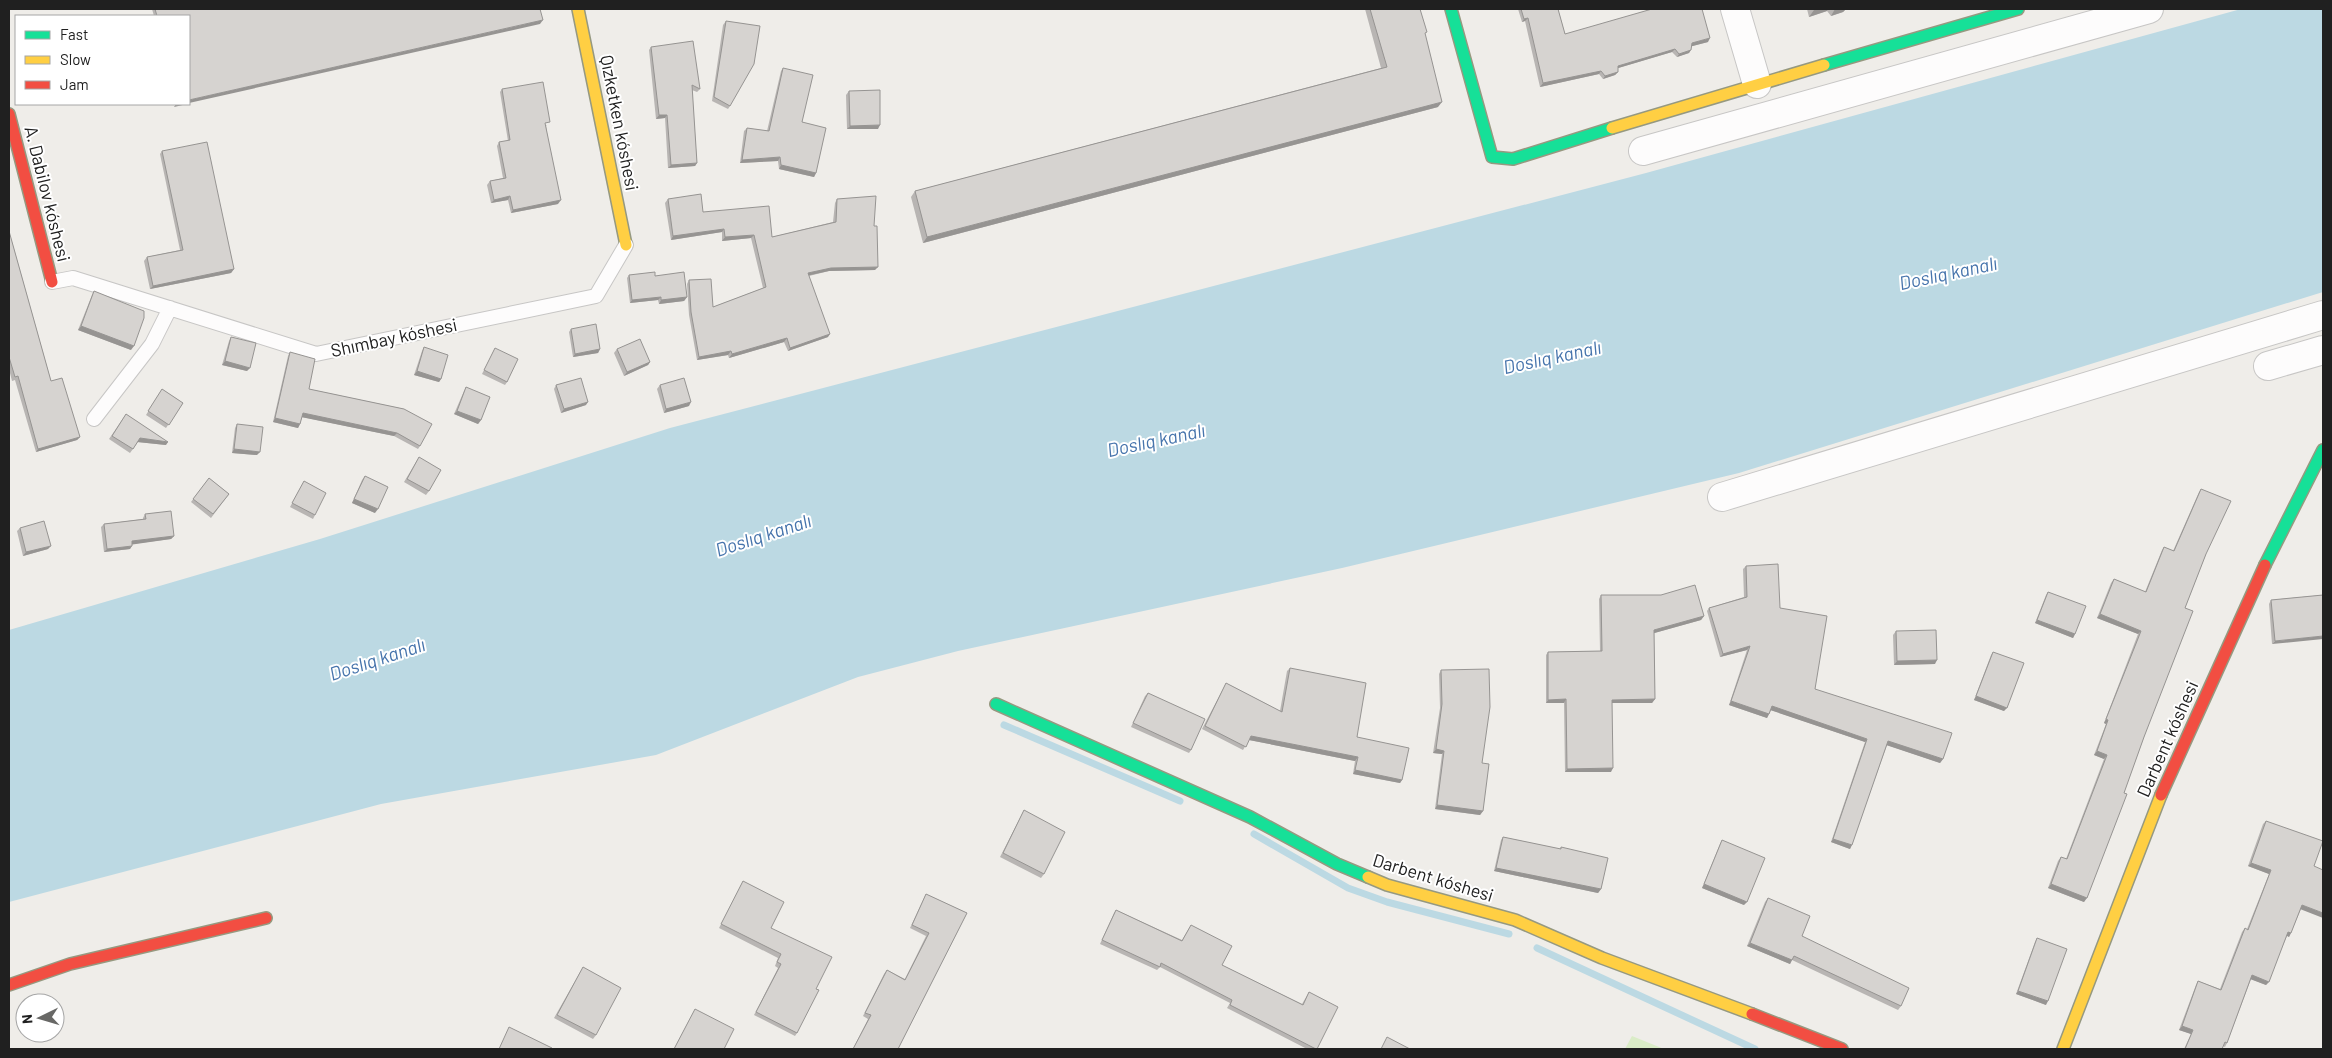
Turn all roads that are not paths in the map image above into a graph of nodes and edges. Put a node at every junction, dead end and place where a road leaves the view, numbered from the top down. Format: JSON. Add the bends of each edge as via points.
{"nodes":[{"id":1,"x":578,"y":9,"type":"edge"},
{"id":2,"x":1451,"y":9,"type":"edge"},
{"id":3,"x":1735,"y":9,"type":"edge"},
{"id":4,"x":2149,"y":9,"type":"edge"},
{"id":5,"x":2001,"y":11,"type":"edge"},
{"id":6,"x":1756,"y":84,"type":"junction"},
{"id":7,"x":9,"y":114,"type":"edge"},
{"id":8,"x":1643,"y":151,"type":"dead end"},
{"id":9,"x":626,"y":245,"type":"joint"},
{"id":10,"x":52,"y":282,"type":"joint"},
{"id":11,"x":170,"y":308,"type":"junction"},
{"id":12,"x":2323,"y":315,"type":"edge"},
{"id":13,"x":2323,"y":350,"type":"edge"},
{"id":14,"x":2268,"y":366,"type":"dead end"},
{"id":15,"x":94,"y":419,"type":"dead end"},
{"id":16,"x":2323,"y":450,"type":"edge"},
{"id":17,"x":1722,"y":497,"type":"dead end"},
{"id":18,"x":996,"y":704,"type":"dead end"},
{"id":19,"x":266,"y":918,"type":"dead end"},
{"id":20,"x":9,"y":985,"type":"edge"},
{"id":21,"x":1842,"y":1049,"type":"edge"},
{"id":22,"x":2064,"y":1049,"type":"edge"}],
"edges":[{"from":1,"to":9,"type":"street","name":"Qızketken kóshesi"},
{"from":2,"to":6,"type":"street","via":[[1492,157],[1513,159]]},
{"from":3,"to":6,"type":"street"},
{"from":4,"to":8,"type":"street"},
{"from":5,"to":6,"type":"street"},
{"from":7,"to":10,"type":"street","name":"A. Dabilov kóshesi"},
{"from":9,"to":11,"type":"lane","name":"Shımbay kóshesi","via":[[596,296],[328,353],[316,354]]},
{"from":10,"to":11,"type":"lane","name":"Shımbay kóshesi","via":[[73,278]]},
{"from":11,"to":15,"type":"lane","via":[[152,344]]},
{"from":12,"to":17,"type":"street"},
{"from":13,"to":14,"type":"street"},
{"from":16,"to":22,"type":"street","name":"Darbent kóshesi","via":[[2275,543],[2160,798]]},
{"from":18,"to":21,"type":"street","name":"Darbent kóshesi","via":[[1250,817],[1337,864],[1387,885],[1516,920],[1602,958]]},
{"from":19,"to":20,"type":"street","via":[[70,964]]}]}
